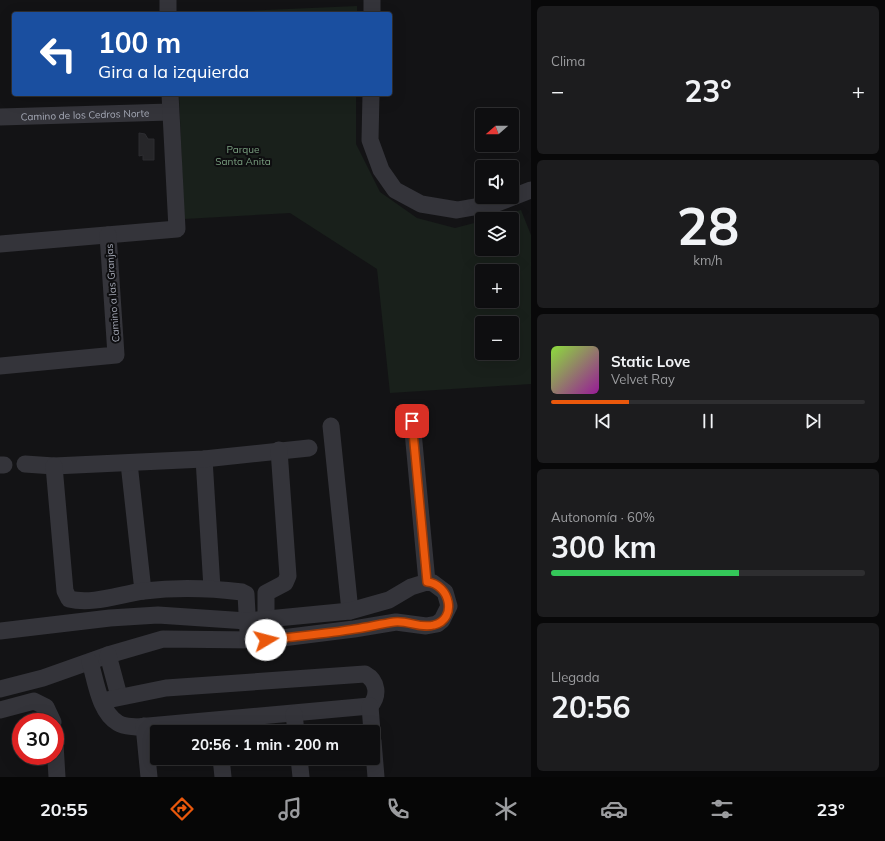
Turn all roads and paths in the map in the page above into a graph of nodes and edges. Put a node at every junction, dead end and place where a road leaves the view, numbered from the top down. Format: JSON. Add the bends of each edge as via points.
{"nodes":[{"id":1,"x":168,"y":0,"type":"edge"},
{"id":2,"x":372,"y":0,"type":"edge"},
{"id":3,"x":168,"y":12,"type":"edge"},
{"id":4,"x":372,"y":12,"type":"edge"},
{"id":5,"x":170,"y":96,"type":"edge"},
{"id":6,"x":371,"y":96,"type":"edge"},
{"id":7,"x":170,"y":112,"type":"junction"},
{"id":8,"x":0,"y":117,"type":"edge"},
{"id":9,"x":531,"y":190,"type":"edge"},
{"id":10,"x":108,"y":236,"type":"junction"},
{"id":11,"x":0,"y":244,"type":"edge"},
{"id":12,"x":0,"y":366,"type":"edge"},
{"id":13,"x":412,"y":421,"type":"dead end"},
{"id":14,"x":331,"y":426,"type":"dead end"},
{"id":15,"x":309,"y":448,"type":"dead end"},
{"id":16,"x":279,"y":450,"type":"junction"},
{"id":17,"x":204,"y":458,"type":"junction"},
{"id":18,"x":129,"y":463,"type":"junction"},
{"id":19,"x":25,"y":464,"type":"dead end"},
{"id":20,"x":54,"y":466,"type":"junction"},
{"id":21,"x":427,"y":582,"type":"junction"},
{"id":22,"x":212,"y":588,"type":"junction"},
{"id":23,"x":143,"y":591,"type":"junction"},
{"id":24,"x":389,"y":600,"type":"junction"},
{"id":25,"x":350,"y":611,"type":"junction"},
{"id":26,"x":266,"y":618,"type":"junction"},
{"id":27,"x":247,"y":621,"type":"junction"},
{"id":28,"x":396,"y":622,"type":"junction"},
{"id":29,"x":0,"y":631,"type":"edge"},
{"id":30,"x":248,"y":640,"type":"junction"},
{"id":31,"x":266,"y":640,"type":"junction"},
{"id":32,"x":108,"y":655,"type":"junction"},
{"id":33,"x":90,"y":662,"type":"junction"},
{"id":34,"x":0,"y":689,"type":"edge"},
{"id":35,"x":119,"y":696,"type":"junction"},
{"id":36,"x":102,"y":701,"type":"junction"},
{"id":37,"x":370,"y":706,"type":"junction"},
{"id":38,"x":0,"y":710,"type":"edge"},
{"id":39,"x":49,"y":713,"type":"edge"},
{"id":40,"x":294,"y":714,"type":"junction"},
{"id":41,"x":224,"y":725,"type":"edge"},
{"id":42,"x":295,"y":725,"type":"edge"},
{"id":43,"x":371,"y":725,"type":"edge"},
{"id":44,"x":144,"y":726,"type":"junction"},
{"id":45,"x":150,"y":726,"type":"edge"},
{"id":46,"x":56,"y":765,"type":"edge"},
{"id":47,"x":222,"y":765,"type":"edge"},
{"id":48,"x":300,"y":765,"type":"edge"},
{"id":49,"x":375,"y":765,"type":"edge"},
{"id":50,"x":57,"y":777,"type":"edge"},
{"id":51,"x":149,"y":777,"type":"edge"},
{"id":52,"x":223,"y":777,"type":"edge"},
{"id":53,"x":301,"y":777,"type":"edge"},
{"id":54,"x":376,"y":777,"type":"edge"}],
"edges":[{"from":1,"to":3,"type":"street"},
{"from":2,"to":4,"type":"street"},
{"from":5,"to":7,"type":"street"},
{"from":6,"to":9,"type":"street","via":[[370,140],[381,170],[395,190],[421,204],[457,210],[497,203]]},
{"from":7,"to":8,"type":"street","name":"Camino de los Cedros Norte"},
{"from":7,"to":10,"type":"street","via":[[176,229]]},
{"from":10,"to":11,"type":"street"},
{"from":10,"to":12,"type":"street","name":"Camino a las Granjas","via":[[116,355]]},
{"from":13,"to":21,"type":"street"},
{"from":14,"to":25,"type":"street"},
{"from":15,"to":16,"type":"street"},
{"from":16,"to":17,"type":"street"},
{"from":16,"to":26,"type":"street","via":[[288,576],[284,583],[266,593]]},
{"from":17,"to":18,"type":"street"},
{"from":17,"to":22,"type":"street"},
{"from":18,"to":20,"type":"street"},
{"from":18,"to":23,"type":"street"},
{"from":19,"to":20,"type":"street"},
{"from":20,"to":23,"type":"street","via":[[65,591],[69,599],[76,601],[121,597]]},
{"from":21,"to":24,"type":"street","via":[[411,587]]},
{"from":21,"to":28,"type":"street","via":[[433,583],[445,592],[449,606],[446,615],[437,624],[426,626]]},
{"from":22,"to":23,"type":"street"},
{"from":22,"to":27,"type":"street","via":[[246,594]]},
{"from":24,"to":25,"type":"street"},
{"from":24,"to":28,"type":"street","via":[[398,607]]},
{"from":25,"to":26,"type":"street"},
{"from":26,"to":27,"type":"street"},
{"from":26,"to":31,"type":"street"},
{"from":27,"to":29,"type":"street","via":[[158,615]]},
{"from":27,"to":30,"type":"street"},
{"from":28,"to":31,"type":"street","via":[[354,630]]},
{"from":30,"to":31,"type":"street"},
{"from":30,"to":32,"type":"street","via":[[163,639]]},
{"from":32,"to":33,"type":"street"},
{"from":32,"to":35,"type":"street"},
{"from":33,"to":34,"type":"street"},
{"from":33,"to":36,"type":"street"},
{"from":35,"to":36,"type":"street"},
{"from":35,"to":37,"type":"street","via":[[166,688],[365,674],[375,686],[375,698]]},
{"from":36,"to":44,"type":"street","via":[[117,723],[124,726]]},
{"from":37,"to":40,"type":"street"},
{"from":37,"to":43,"type":"street"},
{"from":38,"to":39,"type":"street","via":[[34,701],[46,707]]},
{"from":40,"to":41,"type":"street"},
{"from":40,"to":42,"type":"street"},
{"from":44,"to":45,"type":"street"},
{"from":44,"to":51,"type":"street"},
{"from":46,"to":50,"type":"street"},
{"from":47,"to":52,"type":"street"},
{"from":48,"to":53,"type":"street"},
{"from":49,"to":54,"type":"street"}]}
